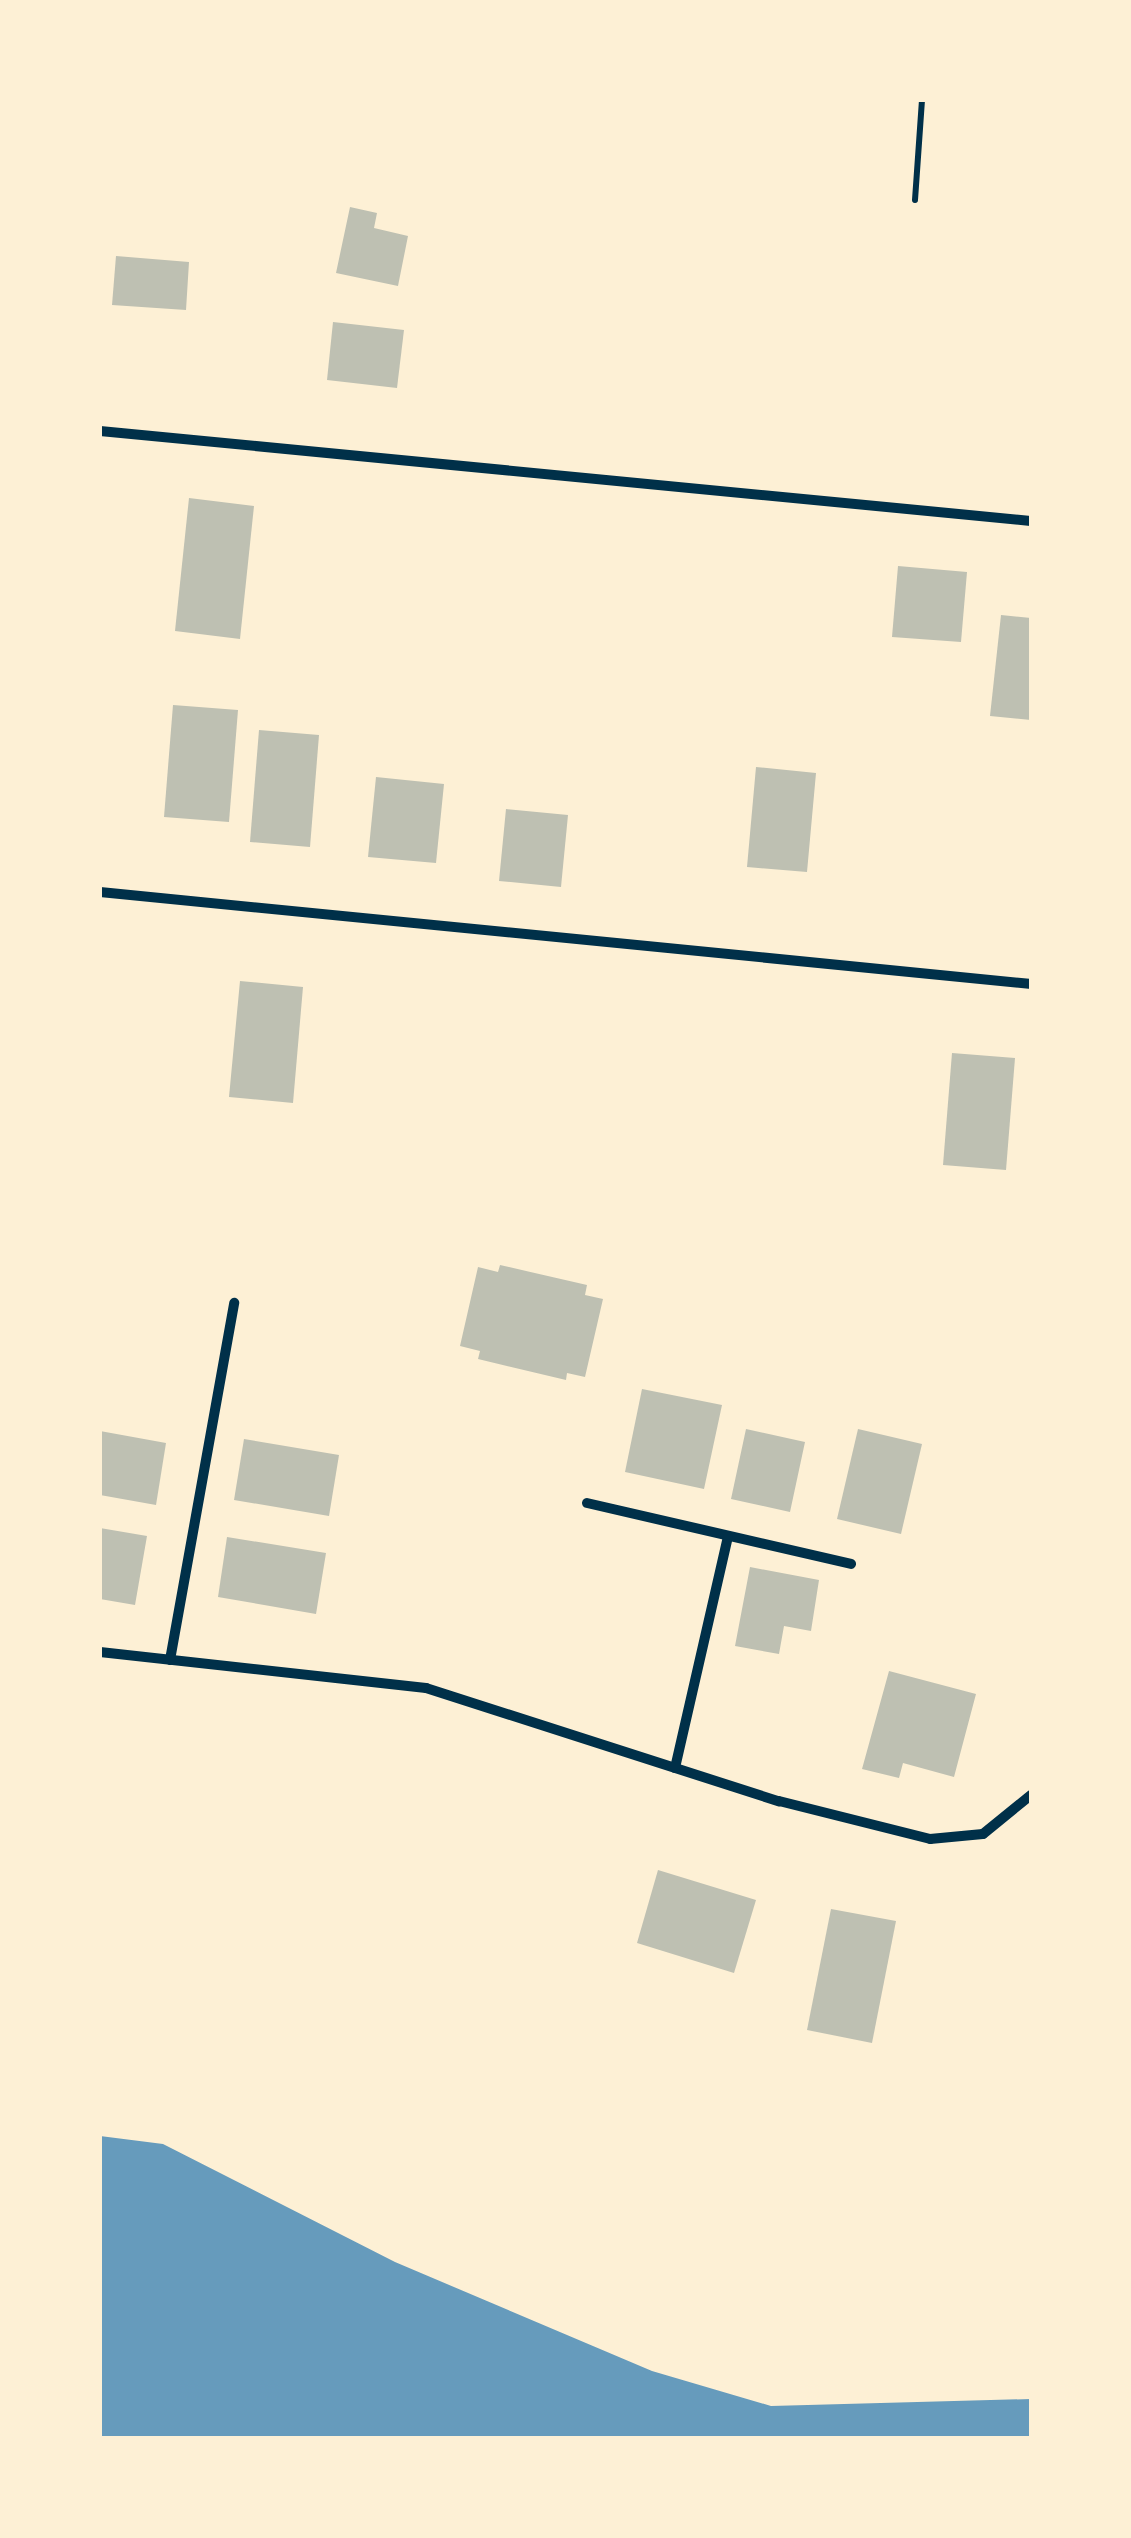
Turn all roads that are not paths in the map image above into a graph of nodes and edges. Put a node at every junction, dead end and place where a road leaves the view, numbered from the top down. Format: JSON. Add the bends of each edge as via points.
{"nodes":[{"id":1,"x":100,"y":431,"type":"edge"},
{"id":2,"x":1031,"y":521,"type":"edge"},
{"id":3,"x":100,"y":892,"type":"edge"},
{"id":4,"x":1031,"y":984,"type":"edge"},
{"id":5,"x":234,"y":1303,"type":"dead end"},
{"id":6,"x":587,"y":1503,"type":"dead end"},
{"id":7,"x":728,"y":1537,"type":"junction"},
{"id":8,"x":851,"y":1564,"type":"dead end"},
{"id":9,"x":100,"y":1652,"type":"edge"},
{"id":10,"x":170,"y":1660,"type":"junction"},
{"id":11,"x":675,"y":1768,"type":"junction"},
{"id":12,"x":1031,"y":1794,"type":"edge"}],
"edges":[{"from":1,"to":2,"type":"street"},
{"from":3,"to":4,"type":"street"},
{"from":5,"to":10,"type":"street"},
{"from":6,"to":7,"type":"street"},
{"from":7,"to":8,"type":"street"},
{"from":7,"to":11,"type":"street"},
{"from":9,"to":10,"type":"street"},
{"from":10,"to":11,"type":"street","via":[[426,1688]]},
{"from":11,"to":12,"type":"street","via":[[930,1840],[983,1834]]}]}
